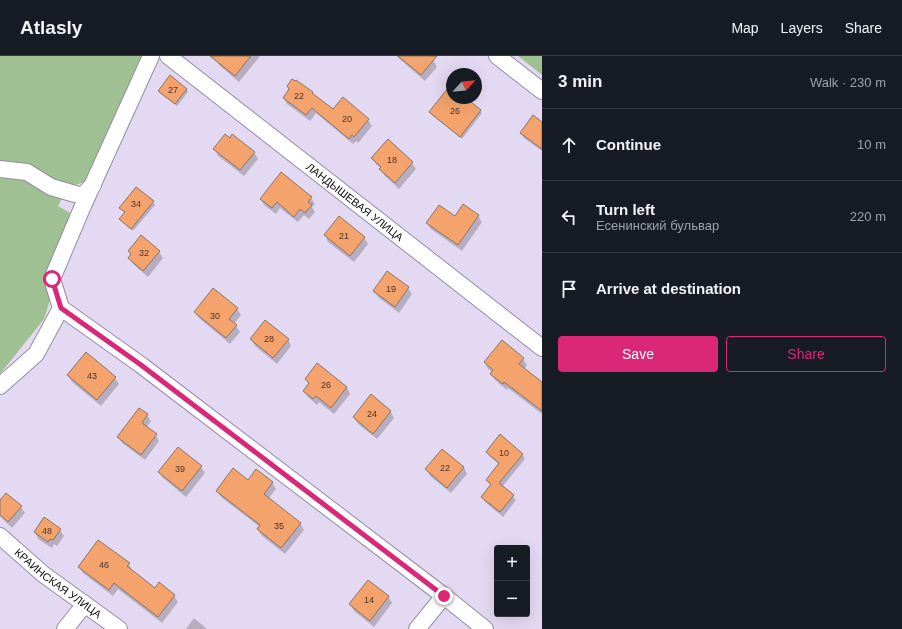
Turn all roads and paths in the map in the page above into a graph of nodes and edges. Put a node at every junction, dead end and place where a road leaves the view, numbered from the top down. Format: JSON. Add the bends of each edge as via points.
{"nodes":[{"id":1,"x":151,"y":56,"type":"edge"},
{"id":2,"x":168,"y":56,"type":"edge"},
{"id":3,"x":497,"y":56,"type":"edge"},
{"id":4,"x":542,"y":92,"type":"edge"},
{"id":5,"x":0,"y":168,"type":"edge"},
{"id":6,"x":94,"y":183,"type":"junction"},
{"id":7,"x":61,"y":308,"type":"junction"},
{"id":8,"x":542,"y":348,"type":"edge"},
{"id":9,"x":0,"y":386,"type":"edge"},
{"id":10,"x":0,"y":536,"type":"edge"},
{"id":11,"x":444,"y":596,"type":"junction"},
{"id":12,"x":85,"y":604,"type":"junction"},
{"id":13,"x":65,"y":629,"type":"edge"},
{"id":14,"x":119,"y":629,"type":"edge"},
{"id":15,"x":417,"y":629,"type":"edge"},
{"id":16,"x":485,"y":629,"type":"edge"}],
"edges":[{"from":1,"to":6,"type":"street"},
{"from":2,"to":8,"type":"street","name":"ЛАНДЫШЕВАЯ УЛИЦА"},
{"from":3,"to":4,"type":"street"},
{"from":5,"to":6,"type":"street","via":[[27,172],[52,187],[82,196]]},
{"from":6,"to":7,"type":"street","via":[[52,279]]},
{"from":7,"to":9,"type":"street","via":[[36,354]]},
{"from":7,"to":11,"type":"street","via":[[141,365]]},
{"from":10,"to":12,"type":"street","name":"КРАИНСКАЯ УЛИЦА","via":[[43,574]]},
{"from":11,"to":15,"type":"street"},
{"from":11,"to":16,"type":"street"},
{"from":12,"to":13,"type":"street"},
{"from":12,"to":14,"type":"street","name":"КРАИНСКАЯ УЛИЦА"}]}
